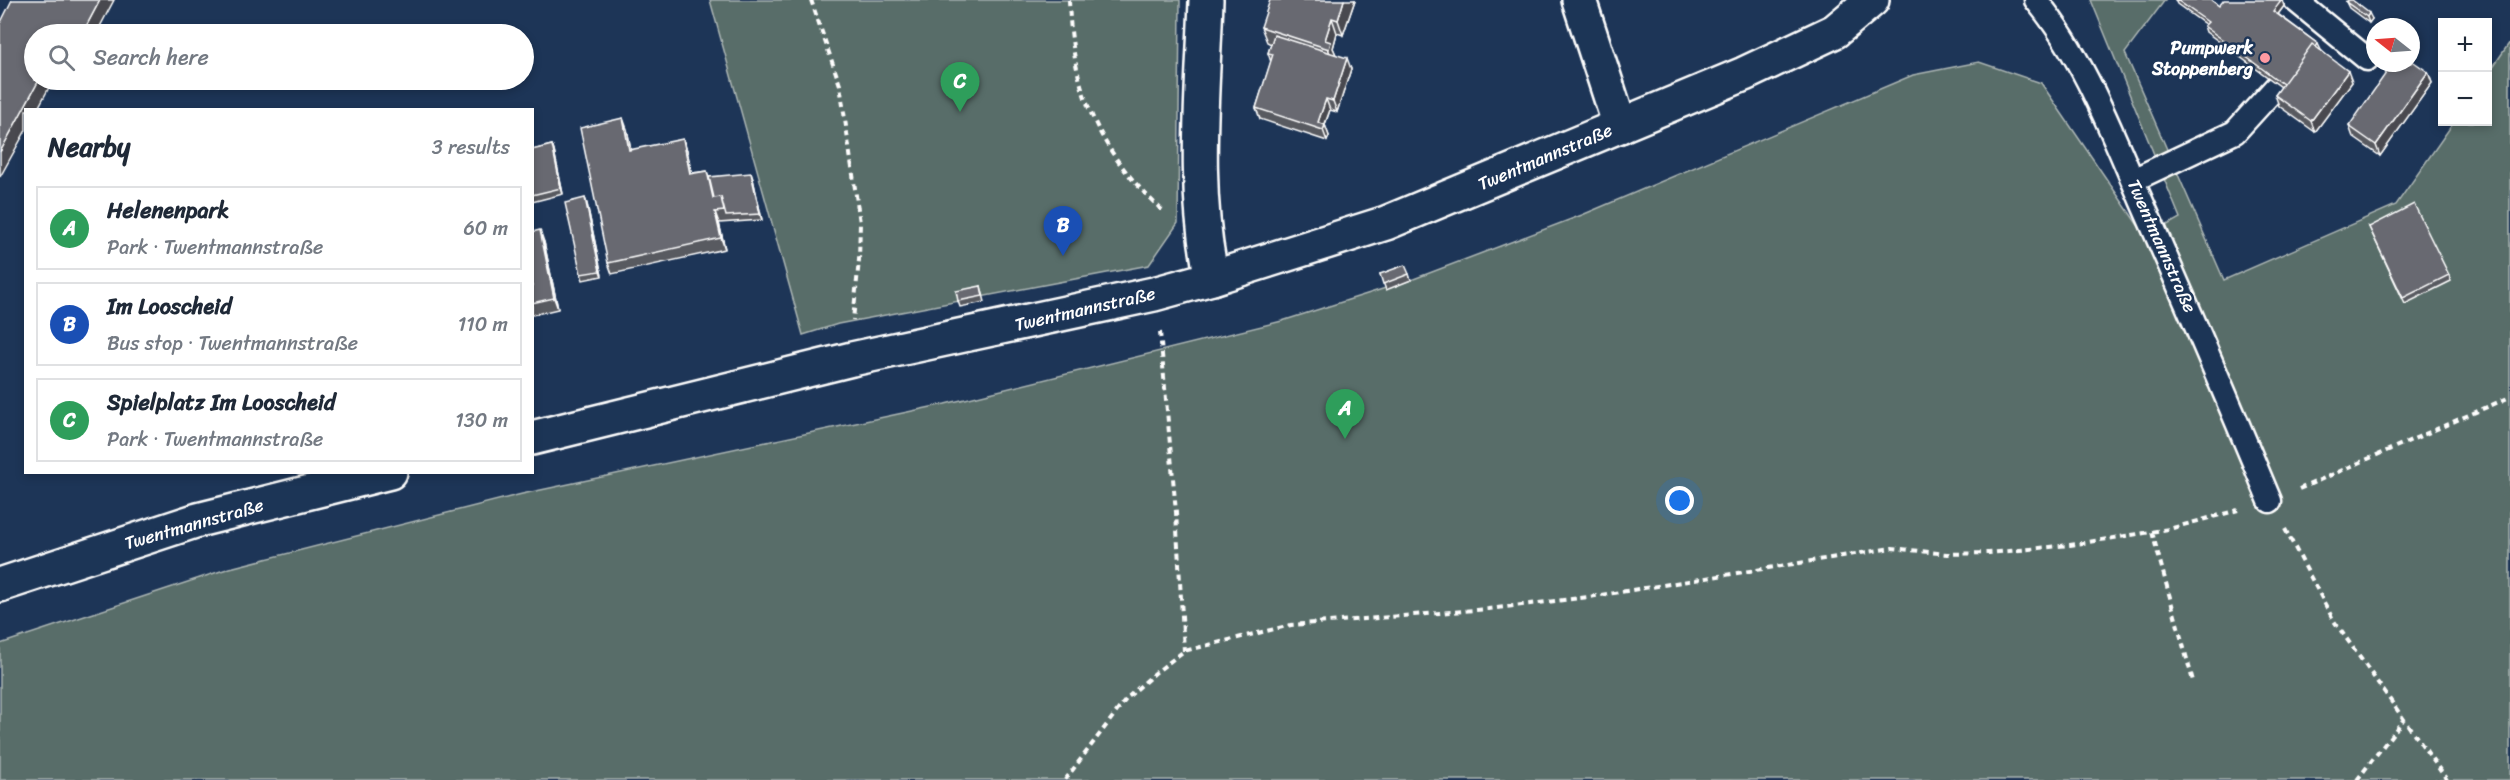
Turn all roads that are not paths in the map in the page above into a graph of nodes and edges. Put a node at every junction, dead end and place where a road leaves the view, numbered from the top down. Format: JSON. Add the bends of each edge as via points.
{"nodes":[{"id":1,"x":1206,"y":0,"type":"edge"},
{"id":2,"x":1579,"y":0,"type":"edge"},
{"id":3,"x":1872,"y":0,"type":"edge"},
{"id":4,"x":2036,"y":0,"type":"edge"},
{"id":5,"x":2295,"y":0,"type":"edge"},
{"id":6,"x":2366,"y":58,"type":"edge"},
{"id":7,"x":2275,"y":88,"type":"edge"},
{"id":8,"x":1620,"y":126,"type":"junction"},
{"id":9,"x":2133,"y":180,"type":"junction"},
{"id":10,"x":1209,"y":263,"type":"junction"},
{"id":11,"x":534,"y":438,"type":"edge"},
{"id":12,"x":382,"y":474,"type":"edge"},
{"id":13,"x":2270,"y":501,"type":"road end"},
{"id":14,"x":0,"y":585,"type":"edge"}],
"edges":[{"from":1,"to":10,"type":"street","via":[[1200,196]]},
{"from":2,"to":8,"type":"street","name":"Twentmannstraße"},
{"from":3,"to":8,"type":"street","name":"Twentmannstraße","via":[[1835,31]]},
{"from":4,"to":9,"type":"lane","name":"Twentmannstraße","via":[[2058,27],[2098,100]]},
{"from":5,"to":6,"type":"lane"},
{"from":7,"to":9,"type":"lane","via":[[2235,132]]},
{"from":8,"to":10,"type":"street","name":"Twentmannstraße","via":[[1386,223]]},
{"from":9,"to":13,"type":"lane","name":"Twentmannstraße"},
{"from":10,"to":11,"type":"street","name":"Twentmannstraße","via":[[1154,294],[852,359]]},
{"from":12,"to":14,"type":"street","name":"Twentmannstraße","via":[[198,520]]}]}
